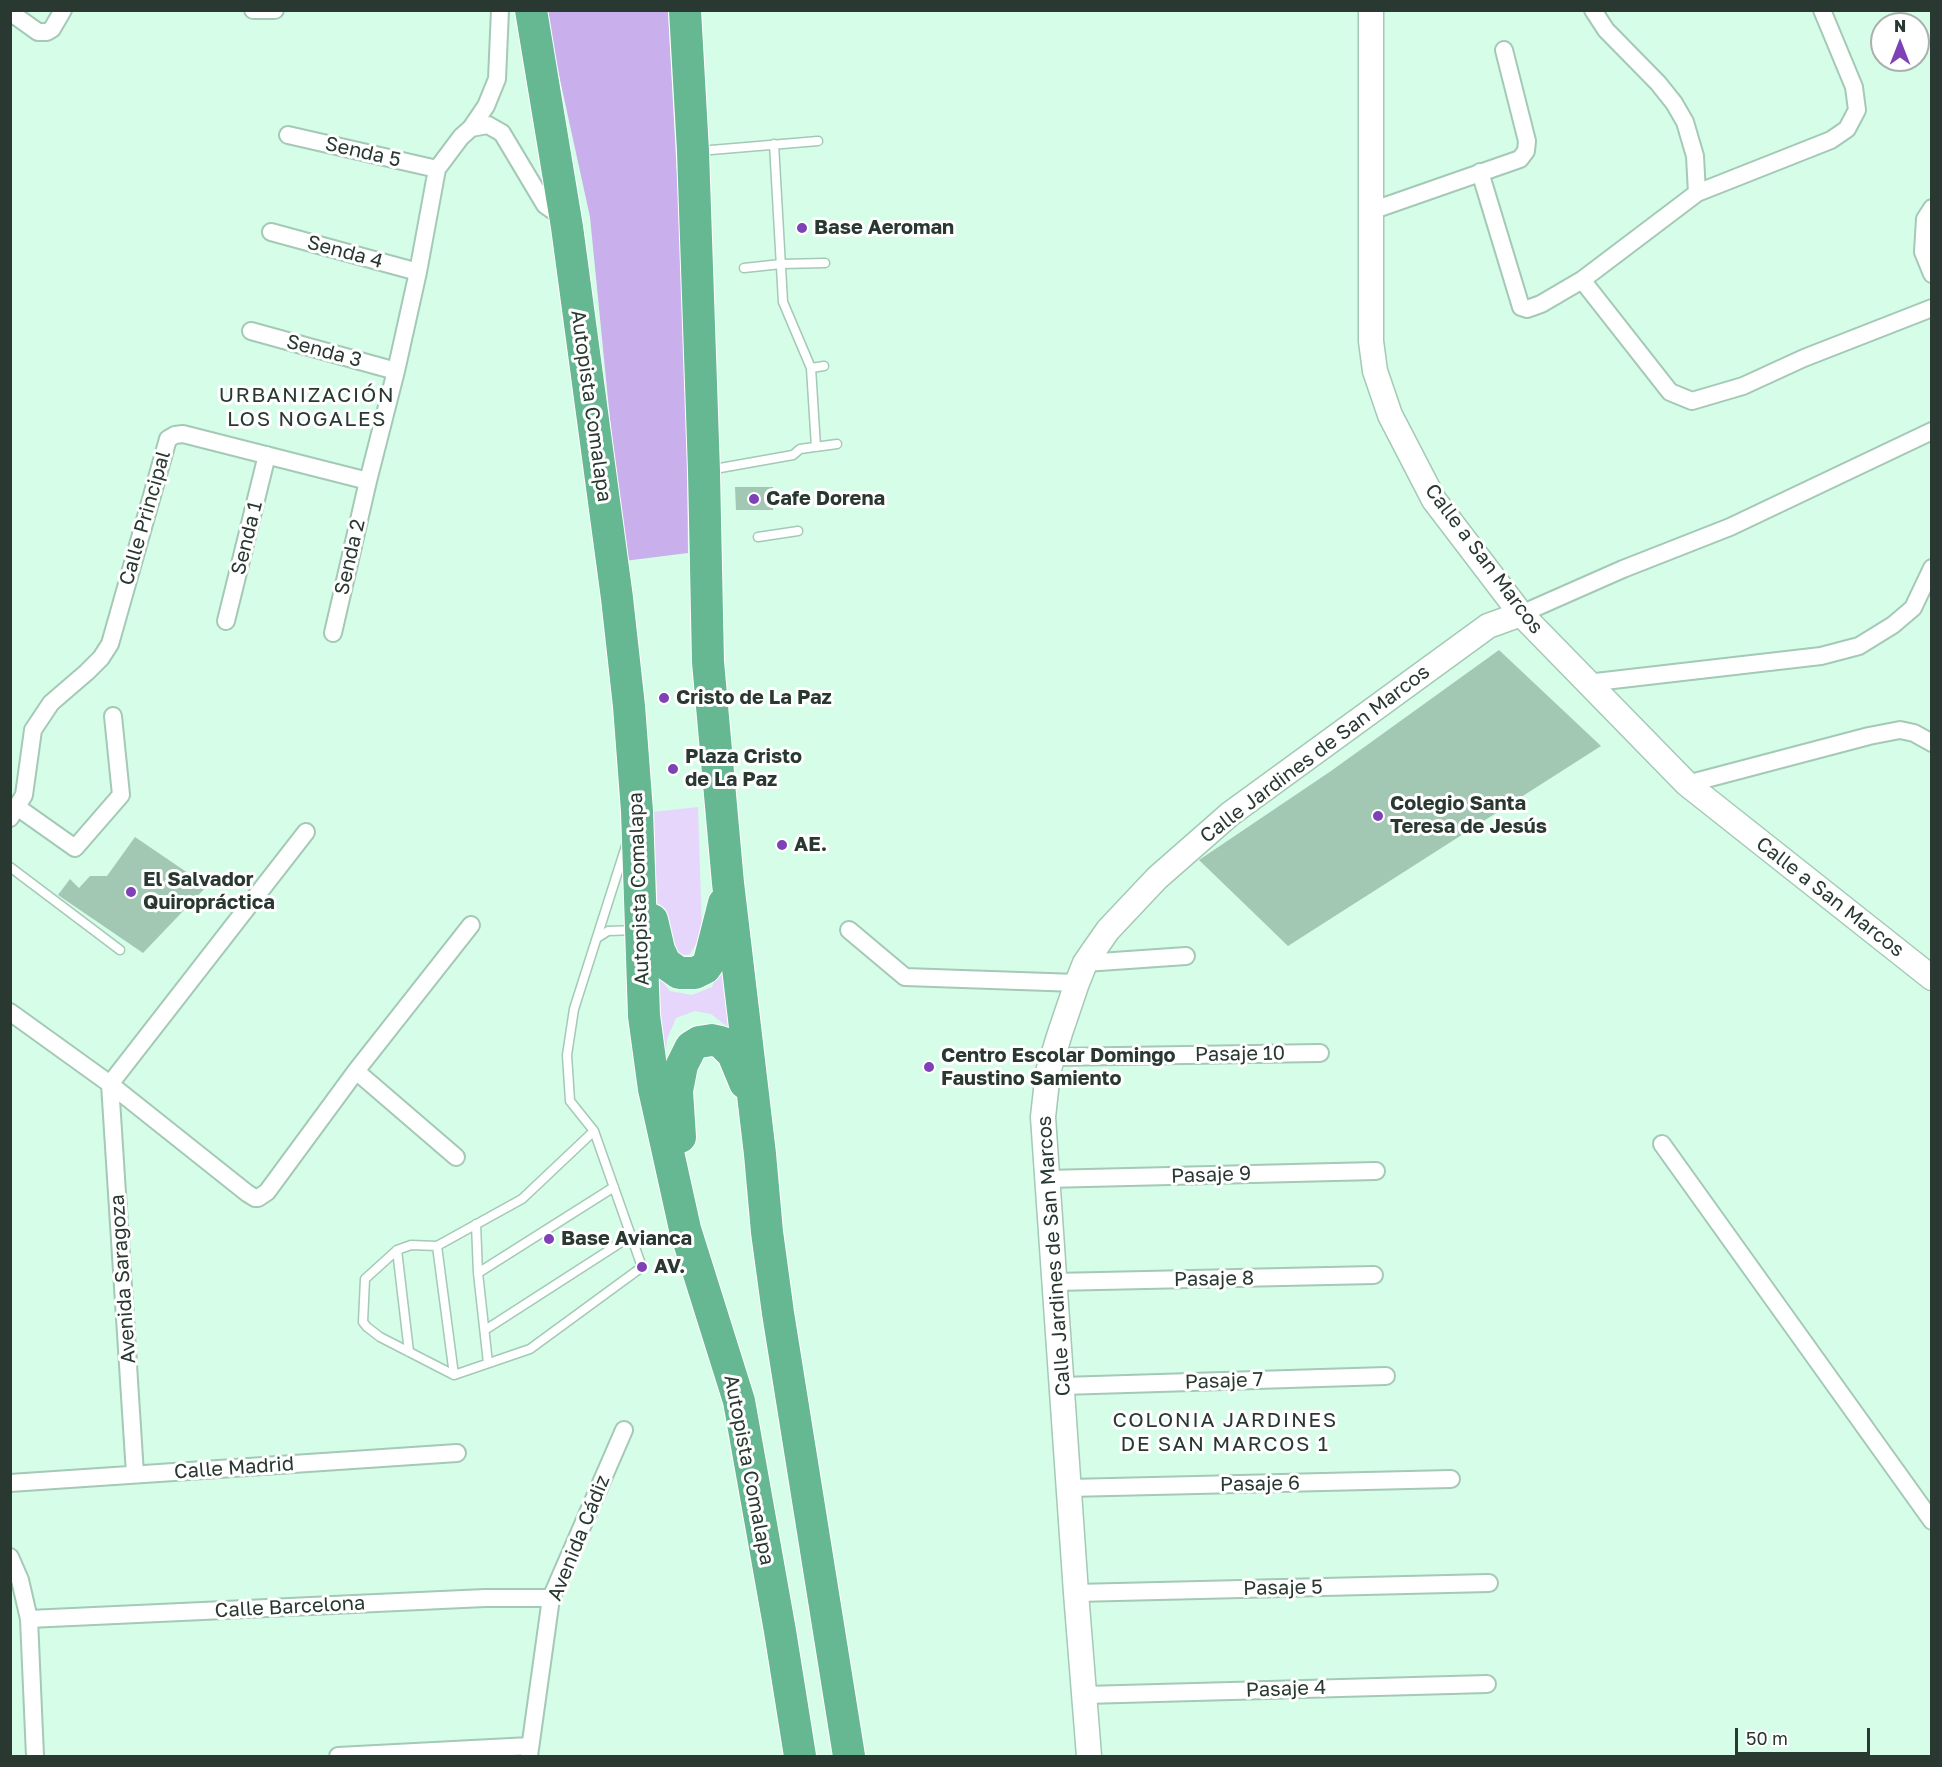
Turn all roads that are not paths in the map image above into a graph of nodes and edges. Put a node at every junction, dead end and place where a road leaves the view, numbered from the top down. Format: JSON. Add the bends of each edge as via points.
{"nodes":[{"id":1,"x":63,"y":10,"type":"edge"},
{"id":2,"x":253,"y":10,"type":"edge"},
{"id":3,"x":275,"y":10,"type":"edge"},
{"id":4,"x":500,"y":10,"type":"edge"},
{"id":5,"x":531,"y":10,"type":"edge"},
{"id":6,"x":685,"y":10,"type":"edge"},
{"id":7,"x":1371,"y":10,"type":"edge"},
{"id":8,"x":1593,"y":10,"type":"edge"},
{"id":9,"x":1822,"y":10,"type":"edge"},
{"id":10,"x":10,"y":12,"type":"edge"},
{"id":11,"x":1504,"y":50,"type":"dead end"},
{"id":12,"x":471,"y":128,"type":"junction"},
{"id":13,"x":288,"y":135,"type":"dead end"},
{"id":14,"x":818,"y":141,"type":"dead end"},
{"id":15,"x":774,"y":144,"type":"junction"},
{"id":16,"x":693,"y":151,"type":"junction"},
{"id":17,"x":437,"y":169,"type":"junction"},
{"id":18,"x":1480,"y":172,"type":"junction"},
{"id":19,"x":1697,"y":193,"type":"junction"},
{"id":20,"x":1932,"y":208,"type":"edge"},
{"id":21,"x":1371,"y":211,"type":"junction"},
{"id":22,"x":565,"y":216,"type":"junction"},
{"id":23,"x":271,"y":232,"type":"dead end"},
{"id":24,"x":825,"y":263,"type":"dead end"},
{"id":25,"x":781,"y":264,"type":"junction"},
{"id":26,"x":744,"y":268,"type":"dead end"},
{"id":27,"x":418,"y":272,"type":"junction"},
{"id":28,"x":1932,"y":274,"type":"edge"},
{"id":29,"x":1582,"y":280,"type":"junction"},
{"id":30,"x":1932,"y":308,"type":"edge"},
{"id":31,"x":251,"y":331,"type":"dead end"},
{"id":32,"x":824,"y":366,"type":"dead end"},
{"id":33,"x":812,"y":368,"type":"junction"},
{"id":34,"x":396,"y":371,"type":"junction"},
{"id":35,"x":1932,"y":431,"type":"edge"},
{"id":36,"x":837,"y":444,"type":"dead end"},
{"id":37,"x":816,"y":447,"type":"junction"},
{"id":38,"x":267,"y":455,"type":"junction"},
{"id":39,"x":704,"y":471,"type":"junction"},
{"id":40,"x":368,"y":481,"type":"junction"},
{"id":41,"x":798,"y":531,"type":"dead end"},
{"id":42,"x":758,"y":537,"type":"dead end"},
{"id":43,"x":1932,"y":568,"type":"edge"},
{"id":44,"x":1521,"y":614,"type":"junction"},
{"id":45,"x":226,"y":621,"type":"dead end"},
{"id":46,"x":333,"y":633,"type":"dead end"},
{"id":47,"x":1587,"y":683,"type":"junction"},
{"id":48,"x":113,"y":716,"type":"dead end"},
{"id":49,"x":1932,"y":743,"type":"edge"},
{"id":50,"x":1687,"y":784,"type":"junction"},
{"id":51,"x":637,"y":811,"type":"junction"},
{"id":52,"x":13,"y":814,"type":"edge"},
{"id":53,"x":306,"y":832,"type":"dead end"},
{"id":54,"x":10,"y":867,"type":"edge"},
{"id":55,"x":640,"y":870,"type":"junction"},
{"id":56,"x":728,"y":883,"type":"junction"},
{"id":57,"x":471,"y":925,"type":"dead end"},
{"id":58,"x":642,"y":930,"type":"junction"},
{"id":59,"x":849,"y":930,"type":"dead end"},
{"id":60,"x":597,"y":938,"type":"junction"},
{"id":61,"x":120,"y":950,"type":"dead end"},
{"id":62,"x":1186,"y":956,"type":"dead end"},
{"id":63,"x":1081,"y":973,"type":"junction"},
{"id":64,"x":1932,"y":978,"type":"edge"},
{"id":65,"x":10,"y":1012,"type":"edge"},
{"id":66,"x":1320,"y":1053,"type":"dead end"},
{"id":67,"x":1053,"y":1057,"type":"junction"},
{"id":68,"x":356,"y":1071,"type":"junction"},
{"id":69,"x":110,"y":1084,"type":"junction"},
{"id":70,"x":594,"y":1131,"type":"junction"},
{"id":71,"x":1662,"y":1144,"type":"dead end"},
{"id":72,"x":760,"y":1154,"type":"junction"},
{"id":73,"x":456,"y":1157,"type":"dead end"},
{"id":74,"x":1376,"y":1171,"type":"dead end"},
{"id":75,"x":1046,"y":1179,"type":"junction"},
{"id":76,"x":614,"y":1187,"type":"junction"},
{"id":77,"x":476,"y":1224,"type":"junction"},
{"id":78,"x":685,"y":1229,"type":"junction"},
{"id":79,"x":631,"y":1236,"type":"junction"},
{"id":80,"x":437,"y":1246,"type":"junction"},
{"id":81,"x":397,"y":1250,"type":"junction"},
{"id":82,"x":478,"y":1273,"type":"junction"},
{"id":83,"x":1374,"y":1275,"type":"dead end"},
{"id":84,"x":1054,"y":1282,"type":"junction"},
{"id":85,"x":485,"y":1330,"type":"junction"},
{"id":86,"x":409,"y":1352,"type":"junction"},
{"id":87,"x":489,"y":1363,"type":"junction"},
{"id":88,"x":453,"y":1375,"type":"junction"},
{"id":89,"x":1386,"y":1376,"type":"dead end"},
{"id":90,"x":1062,"y":1386,"type":"junction"},
{"id":91,"x":624,"y":1430,"type":"dead end"},
{"id":92,"x":457,"y":1453,"type":"dead end"},
{"id":93,"x":135,"y":1474,"type":"junction"},
{"id":94,"x":1451,"y":1479,"type":"dead end"},
{"id":95,"x":10,"y":1483,"type":"edge"},
{"id":96,"x":1069,"y":1488,"type":"junction"},
{"id":97,"x":1932,"y":1521,"type":"edge"},
{"id":98,"x":10,"y":1557,"type":"edge"},
{"id":99,"x":1490,"y":1583,"type":"dead end"},
{"id":100,"x":1076,"y":1593,"type":"junction"},
{"id":101,"x":551,"y":1598,"type":"junction"},
{"id":102,"x":29,"y":1619,"type":"junction"},
{"id":103,"x":1487,"y":1684,"type":"dead end"},
{"id":104,"x":1085,"y":1695,"type":"junction"},
{"id":105,"x":529,"y":1751,"type":"edge"},
{"id":106,"x":35,"y":1756,"type":"edge"},
{"id":107,"x":338,"y":1756,"type":"edge"},
{"id":108,"x":800,"y":1756,"type":"edge"},
{"id":109,"x":849,"y":1756,"type":"edge"},
{"id":110,"x":1089,"y":1756,"type":"edge"}],
"edges":[{"from":1,"to":10,"type":"street","via":[[47,32],[38,32]]},
{"from":2,"to":3,"type":"street"},
{"from":4,"to":12,"type":"street","via":[[497,79]]},
{"from":5,"to":22,"type":"highway","name":"Autopista Comalapa"},
{"from":6,"to":16,"type":"highway"},
{"from":7,"to":21,"type":"main road","name":"Calle a San Marcos"},
{"from":8,"to":19,"type":"street","via":[[1606,30],[1658,83],[1685,122],[1695,156]]},
{"from":9,"to":19,"type":"street","via":[[1854,87],[1857,110],[1846,129],[1831,140]]},
{"from":11,"to":18,"type":"street","via":[[1527,141],[1526,151],[1520,159]]},
{"from":12,"to":17,"type":"street"},
{"from":12,"to":22,"type":"street","via":[[488,125],[502,133],[545,206]]},
{"from":13,"to":17,"type":"street","name":"Senda 5"},
{"from":14,"to":15,"type":"lane"},
{"from":15,"to":16,"type":"lane"},
{"from":15,"to":25,"type":"lane"},
{"from":16,"to":39,"type":"highway"},
{"from":17,"to":27,"type":"street"},
{"from":18,"to":21,"type":"street"},
{"from":18,"to":29,"type":"street","via":[[1521,307],[1541,304]]},
{"from":19,"to":29,"type":"street"},
{"from":20,"to":28,"type":"street","via":[[1925,219],[1923,252]]},
{"from":21,"to":44,"type":"main road","name":"Calle a San Marcos","via":[[1371,341],[1375,371],[1390,415],[1434,500]]},
{"from":22,"to":51,"type":"highway","name":"Autopista Comalapa","via":[[617,598]]},
{"from":23,"to":27,"type":"street","name":"Senda 4"},
{"from":24,"to":25,"type":"lane"},
{"from":25,"to":26,"type":"lane"},
{"from":25,"to":33,"type":"lane","via":[[783,302]]},
{"from":27,"to":34,"type":"street"},
{"from":29,"to":30,"type":"street","via":[[1670,392],[1692,401],[1743,386]]},
{"from":31,"to":34,"type":"street","name":"Senda 3"},
{"from":32,"to":33,"type":"lane"},
{"from":33,"to":37,"type":"lane"},
{"from":34,"to":40,"type":"street"},
{"from":35,"to":44,"type":"street","via":[[1730,527]]},
{"from":36,"to":37,"type":"lane"},
{"from":37,"to":39,"type":"lane","via":[[800,449],[793,455]]},
{"from":38,"to":40,"type":"street","name":"Calle Principal"},
{"from":38,"to":45,"type":"street","name":"Senda 1"},
{"from":38,"to":52,"type":"street","name":"Calle Principal","via":[[183,434],[168,439],[110,644],[87,672],[51,703],[33,730],[24,795]]},
{"from":39,"to":56,"type":"highway","via":[[708,662]]},
{"from":40,"to":46,"type":"street","name":"Senda 2"},
{"from":41,"to":42,"type":"lane"},
{"from":43,"to":47,"type":"street","via":[[1913,608],[1893,626],[1858,646],[1821,656]]},
{"from":44,"to":47,"type":"main road","name":"Calle a San Marcos"},
{"from":44,"to":63,"type":"main road","name":"Calle Jardines de San Marcos","via":[[1488,626],[1230,814],[1157,878],[1108,930]]},
{"from":47,"to":50,"type":"main road","name":"Calle a San Marcos"},
{"from":48,"to":52,"type":"street","via":[[121,795],[75,848]]},
{"from":49,"to":50,"type":"street","via":[[1900,730]]},
{"from":50,"to":64,"type":"main road","name":"Calle a San Marcos"},
{"from":51,"to":55,"type":"highway","name":"Autopista Comalapa"},
{"from":51,"to":60,"type":"lane"},
{"from":53,"to":69,"type":"street"},
{"from":54,"to":61,"type":"lane"},
{"from":55,"to":56,"type":"highway","via":[[659,950],[665,963],[679,973],[694,973],[709,962]]},
{"from":55,"to":58,"type":"highway","name":"Autopista Comalapa"},
{"from":56,"to":72,"type":"highway"},
{"from":57,"to":68,"type":"street"},
{"from":58,"to":60,"type":"lane","via":[[608,931]]},
{"from":58,"to":78,"type":"highway","name":"Autopista Comalapa","via":[[644,1016],[654,1089]]},
{"from":59,"to":63,"type":"street","via":[[905,977]]},
{"from":60,"to":70,"type":"lane","via":[[574,1009],[567,1055],[570,1101]]},
{"from":62,"to":63,"type":"street"},
{"from":63,"to":67,"type":"main road","name":"Calle Jardines de San Marcos"},
{"from":65,"to":69,"type":"street"},
{"from":66,"to":67,"type":"street","name":"Pasaje 10"},
{"from":67,"to":75,"type":"main road","name":"Calle Jardines de San Marcos","via":[[1043,1117]]},
{"from":68,"to":69,"type":"street","via":[[267,1192],[258,1198]]},
{"from":68,"to":73,"type":"street"},
{"from":69,"to":93,"type":"street","name":"Avenida Saragoza"},
{"from":70,"to":76,"type":"lane"},
{"from":70,"to":77,"type":"lane","via":[[522,1199]]},
{"from":71,"to":97,"type":"street"},
{"from":72,"to":78,"type":"highway","via":[[753,1112],[733,1054],[721,1042],[699,1042],[691,1047],[682,1065],[677,1091]]},
{"from":72,"to":109,"type":"highway","via":[[778,1313]]},
{"from":74,"to":75,"type":"street","name":"Pasaje 9"},
{"from":75,"to":84,"type":"main road","name":"Calle Jardines de San Marcos"},
{"from":76,"to":79,"type":"lane"},
{"from":76,"to":82,"type":"lane"},
{"from":77,"to":80,"type":"lane"},
{"from":77,"to":82,"type":"lane"},
{"from":78,"to":108,"type":"highway","name":"Autopista Comalapa","via":[[740,1401]]},
{"from":79,"to":85,"type":"lane"},
{"from":79,"to":87,"type":"lane","via":[[642,1267],[530,1349]]},
{"from":80,"to":81,"type":"lane","via":[[411,1245]]},
{"from":80,"to":88,"type":"lane"},
{"from":81,"to":86,"type":"lane"},
{"from":81,"to":86,"type":"lane","via":[[366,1279],[363,1322],[380,1337]]},
{"from":82,"to":85,"type":"lane"},
{"from":83,"to":84,"type":"street","name":"Pasaje 8"},
{"from":84,"to":90,"type":"main road","name":"Calle Jardines de San Marcos"},
{"from":85,"to":87,"type":"lane"},
{"from":86,"to":88,"type":"lane"},
{"from":87,"to":88,"type":"lane"},
{"from":89,"to":90,"type":"street","name":"Pasaje 7"},
{"from":90,"to":96,"type":"main road","name":"Calle Jardines de San Marcos"},
{"from":91,"to":101,"type":"street","name":"Avenida Cádiz"},
{"from":92,"to":93,"type":"street","name":"Calle Madrid"},
{"from":93,"to":95,"type":"street","name":"Calle Madrid"},
{"from":94,"to":96,"type":"street","name":"Pasaje 6"},
{"from":96,"to":100,"type":"main road","name":"Calle Jardines de San Marcos"},
{"from":98,"to":102,"type":"street"},
{"from":99,"to":100,"type":"street","name":"Pasaje 5"},
{"from":100,"to":104,"type":"main road","name":"Calle Jardines de San Marcos"},
{"from":101,"to":102,"type":"street","name":"Calle Barcelona"},
{"from":101,"to":105,"type":"street","name":"Avenida Cádiz"},
{"from":102,"to":106,"type":"street"},
{"from":103,"to":104,"type":"street","name":"Pasaje 4"},
{"from":104,"to":110,"type":"main road","name":"Calle Jardines de San Marcos"},
{"from":105,"to":107,"type":"street"}]}
